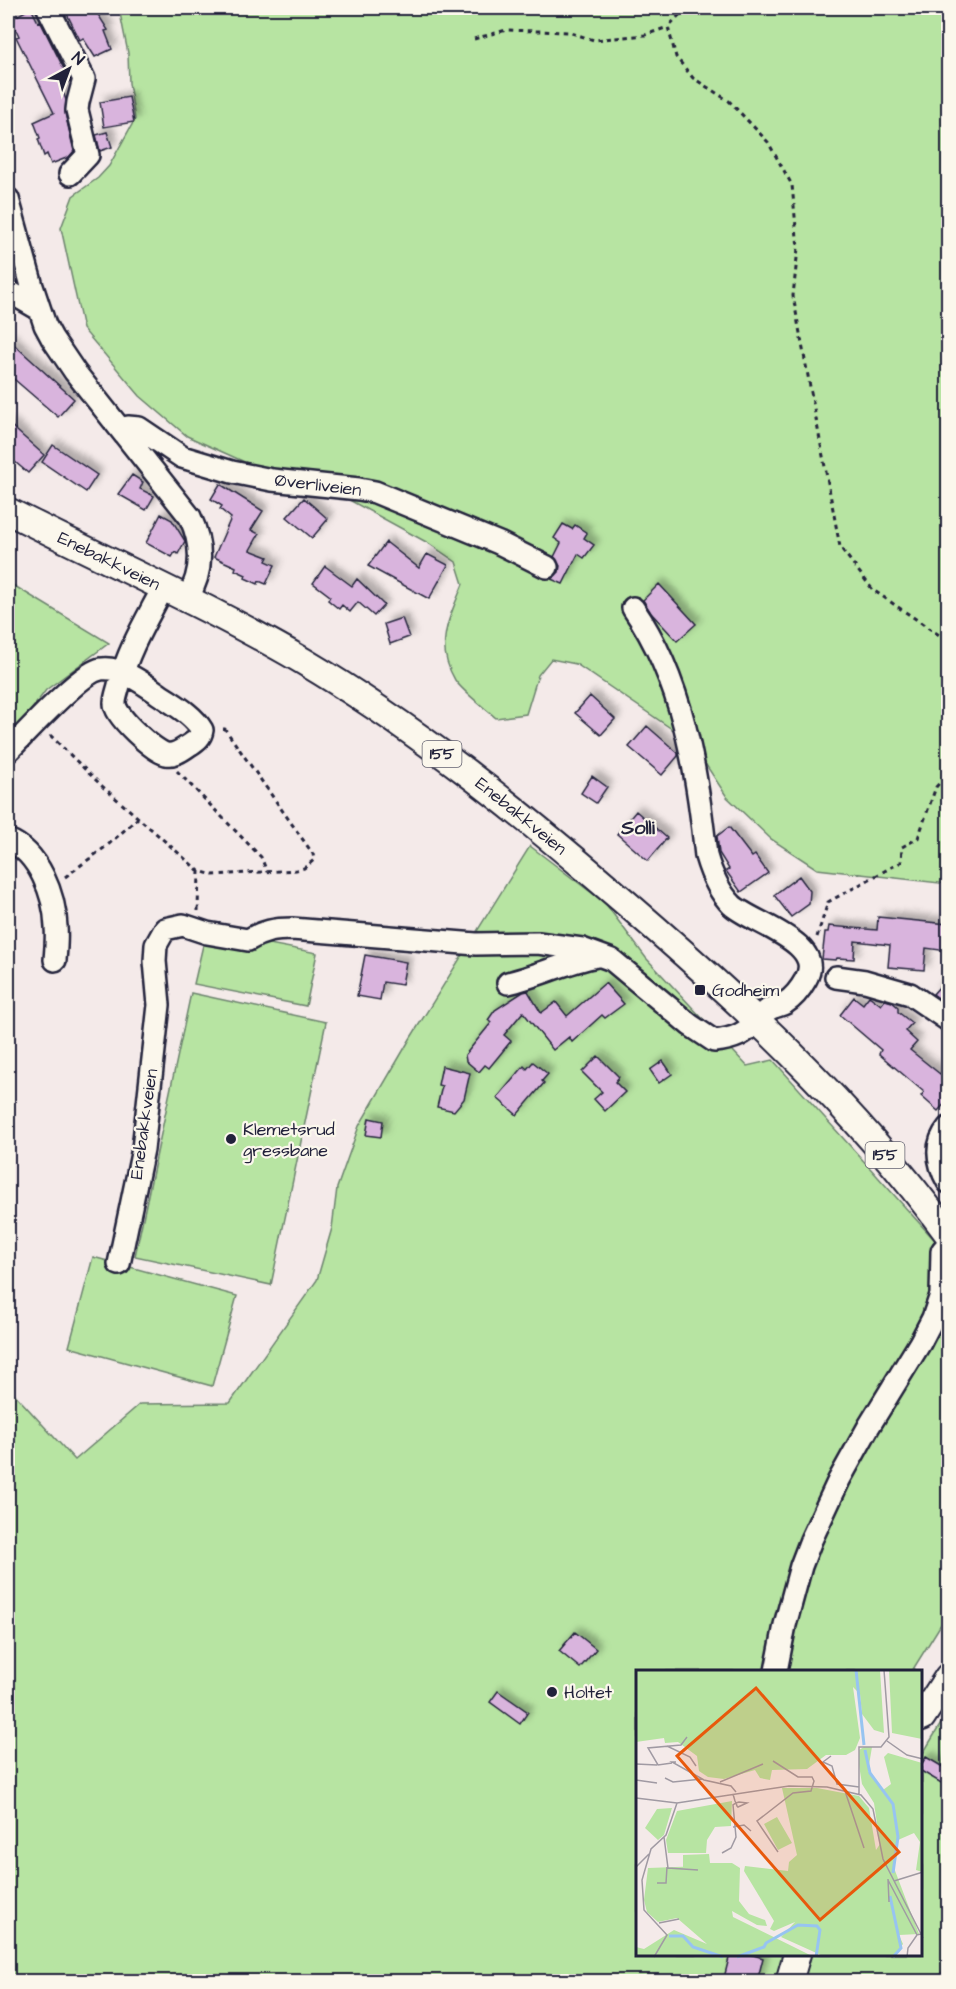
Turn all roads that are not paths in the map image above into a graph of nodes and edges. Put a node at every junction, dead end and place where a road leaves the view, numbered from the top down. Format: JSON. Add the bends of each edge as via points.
{"nodes":[{"id":1,"x":48,"y":8,"type":"edge"},
{"id":2,"x":70,"y":174,"type":"dead end"},
{"id":3,"x":8,"y":199,"type":"edge"},
{"id":4,"x":8,"y":291,"type":"edge"},
{"id":5,"x":39,"y":309,"type":"junction"},
{"id":6,"x":122,"y":431,"type":"junction"},
{"id":7,"x":8,"y":511,"type":"edge"},
{"id":8,"x":547,"y":567,"type":"dead end"},
{"id":9,"x":163,"y":588,"type":"junction"},
{"id":10,"x":187,"y":599,"type":"junction"},
{"id":11,"x":633,"y":608,"type":"dead end"},
{"id":12,"x":123,"y":672,"type":"junction"},
{"id":13,"x":8,"y":751,"type":"edge"},
{"id":14,"x":8,"y":840,"type":"edge"},
{"id":15,"x":600,"y":955,"type":"junction"},
{"id":16,"x":55,"y":960,"type":"dead end"},
{"id":17,"x":836,"y":977,"type":"dead end"},
{"id":18,"x":508,"y":983,"type":"dead end"},
{"id":19,"x":948,"y":1020,"type":"edge"},
{"id":20,"x":758,"y":1021,"type":"junction"},
{"id":21,"x":948,"y":1128,"type":"edge"},
{"id":22,"x":948,"y":1182,"type":"edge"},
{"id":23,"x":948,"y":1234,"type":"edge"},
{"id":24,"x":948,"y":1244,"type":"edge"},
{"id":25,"x":119,"y":1264,"type":"dead end"},
{"id":26,"x":776,"y":1670,"type":"edge"},
{"id":27,"x":948,"y":1677,"type":"edge"},
{"id":28,"x":923,"y":1714,"type":"edge"},
{"id":29,"x":796,"y":1956,"type":"edge"},
{"id":30,"x":789,"y":1982,"type":"edge"}],
"edges":[{"from":1,"to":2,"type":"street","via":[[84,79],[77,110],[88,155]]},
{"from":3,"to":5,"type":"street"},
{"from":4,"to":5,"type":"street"},
{"from":5,"to":6,"type":"street","via":[[61,353]]},
{"from":6,"to":8,"type":"street","name":"Øverliveien","via":[[139,428],[182,457],[232,472],[375,492]]},
{"from":6,"to":10,"type":"street","via":[[195,528],[200,564]]},
{"from":7,"to":9,"type":"main road","name":"Enebakkveien","number":"155"},
{"from":9,"to":10,"type":"main road","name":"Enebakkveien","number":"155"},
{"from":9,"to":12,"type":"street","via":[[129,651]]},
{"from":10,"to":20,"type":"main road","name":"Enebakkveien","number":"155","via":[[362,698],[474,778],[687,955]]},
{"from":11,"to":20,"type":"street","via":[[658,651],[676,695],[710,870],[733,906],[783,934],[804,950],[809,961],[808,975],[799,991],[784,1004],[769,1009]]},
{"from":12,"to":12,"type":"street","via":[[115,703],[117,711],[152,744],[168,754],[176,753],[202,735],[194,719]]},
{"from":12,"to":13,"type":"street","via":[[102,668],[92,672]]},
{"from":14,"to":16,"type":"street","via":[[28,855],[43,875],[56,926]]},
{"from":15,"to":18,"type":"street"},
{"from":15,"to":20,"type":"street","via":[[618,964],[714,1041],[737,1037]]},
{"from":15,"to":25,"type":"street","name":"Enebakkveien","via":[[538,943],[476,944],[292,929],[261,932],[248,940],[183,925],[165,929],[157,940],[159,1005],[143,1149]]},
{"from":17,"to":19,"type":"street","via":[[910,994]]},
{"from":20,"to":23,"type":"main road","name":"Enebakkveien","number":"155","via":[[848,1112]]},
{"from":21,"to":22,"type":"street","via":[[938,1155]]},
{"from":24,"to":26,"type":"street","via":[[942,1251],[942,1295],[933,1318],[839,1480],[811,1540]]},
{"from":27,"to":28,"type":"main road"},
{"from":29,"to":30,"type":"main road"}]}
